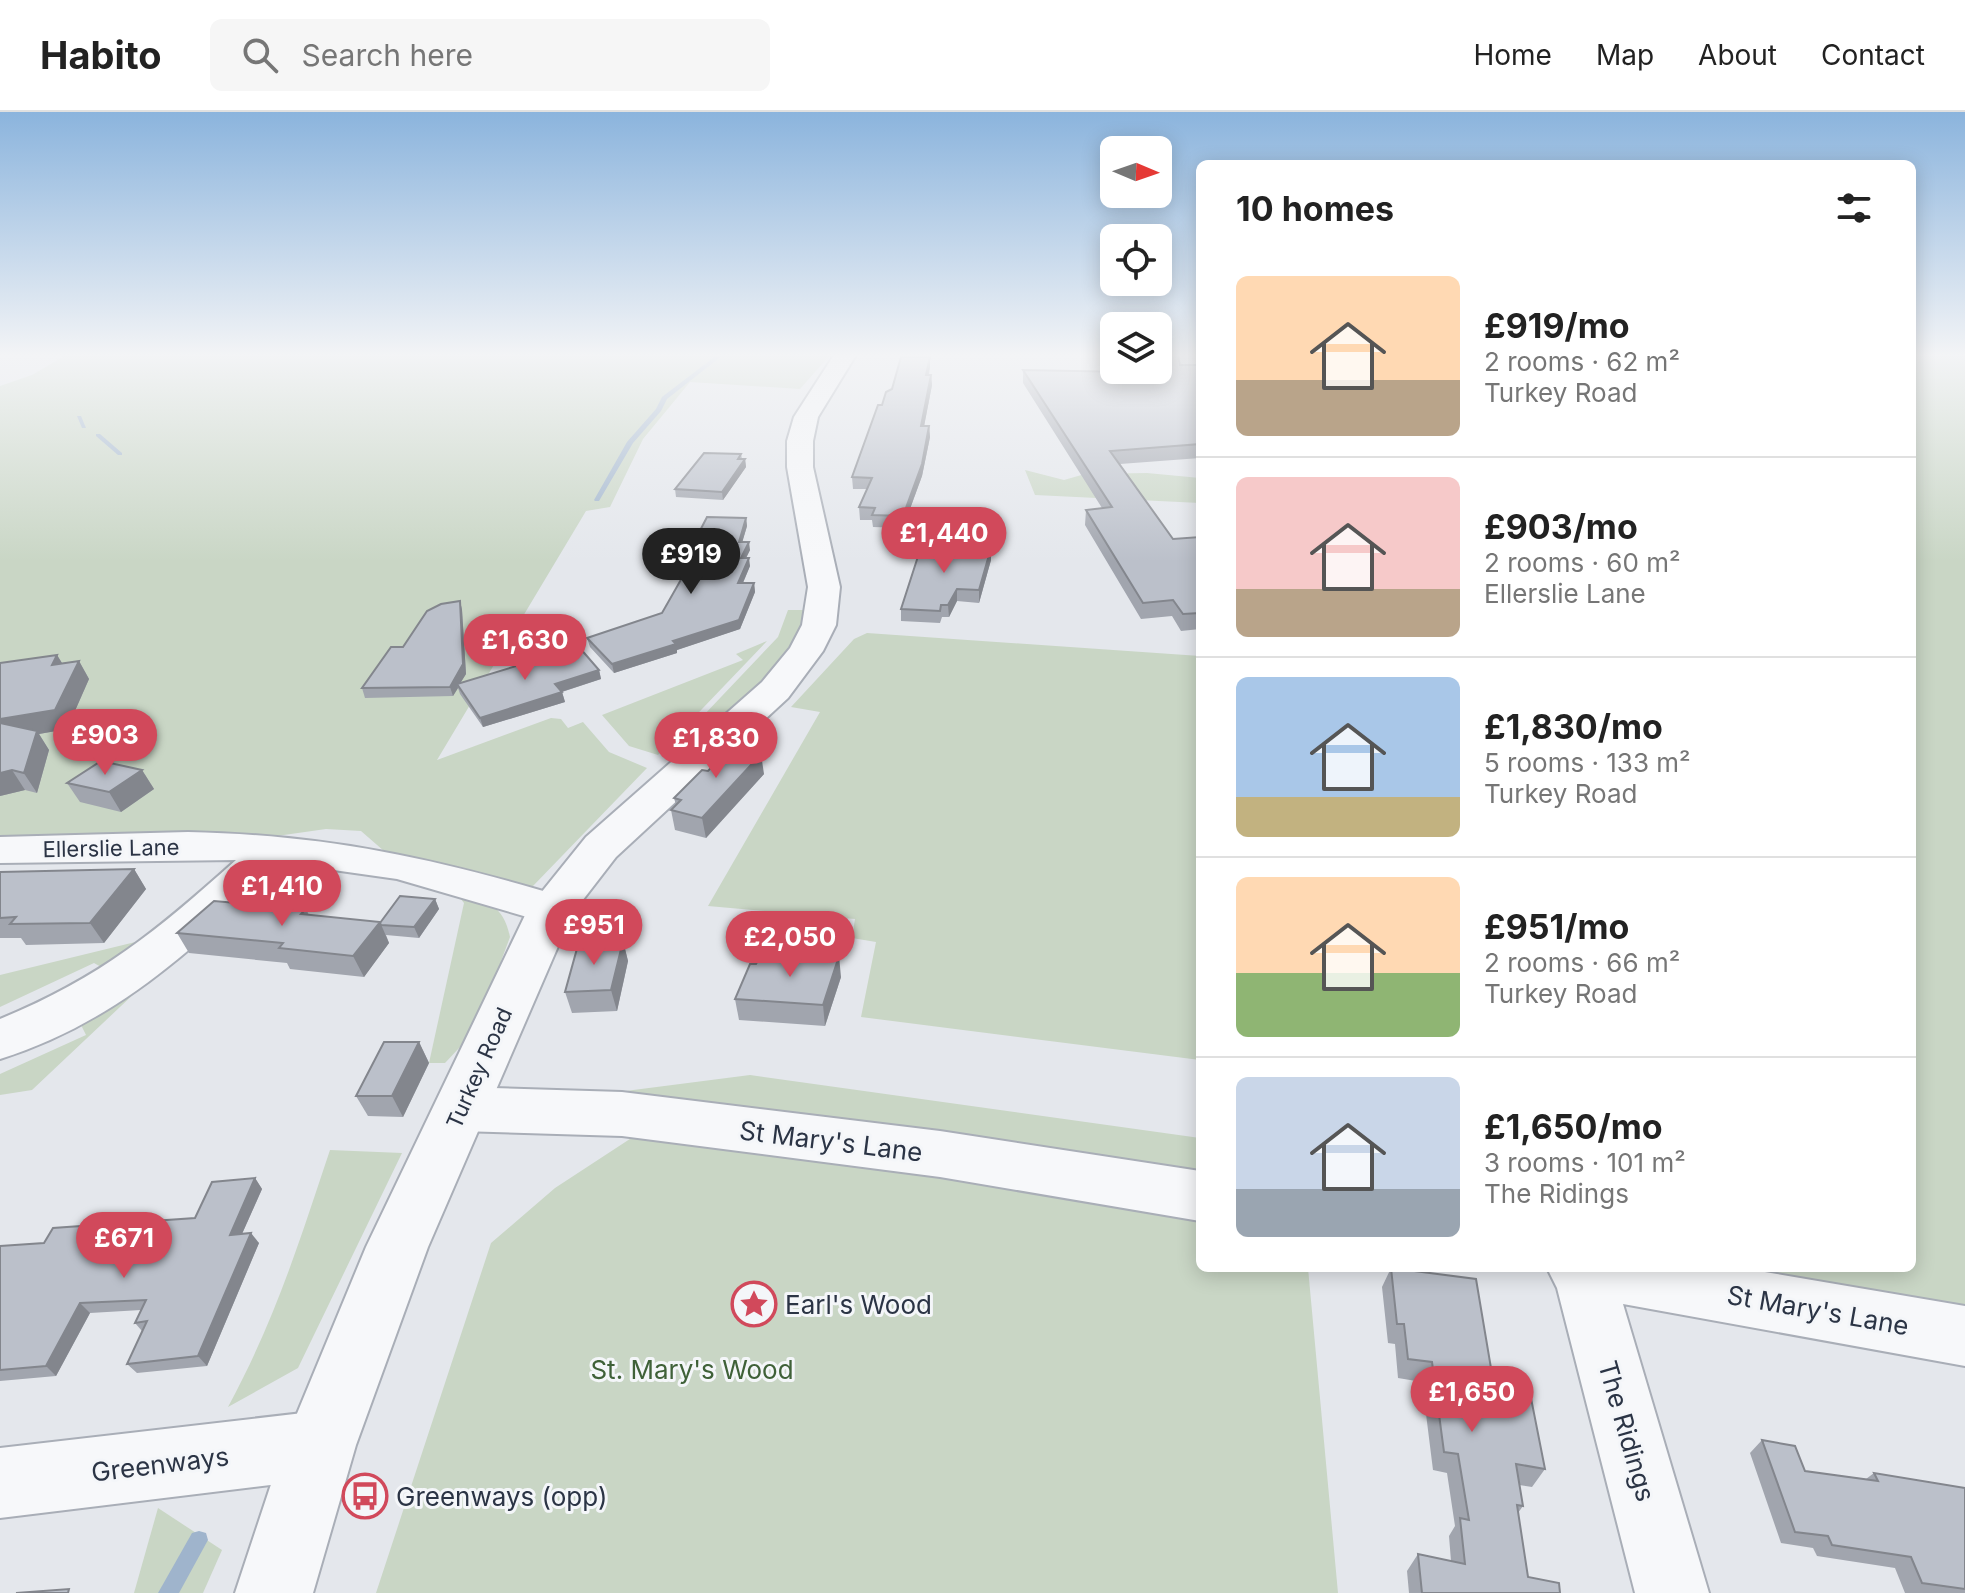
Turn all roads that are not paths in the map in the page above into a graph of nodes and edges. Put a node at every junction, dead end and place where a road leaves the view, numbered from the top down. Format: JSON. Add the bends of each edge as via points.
{"nodes":[{"id":1,"x":804,"y":424,"type":"edge"},
{"id":2,"x":0,"y":850,"type":"edge"},
{"id":3,"x":272,"y":850,"type":"junction"},
{"id":4,"x":551,"y":909,"type":"junction"},
{"id":5,"x":0,"y":1040,"type":"edge"},
{"id":6,"x":460,"y":1109,"type":"junction"},
{"id":7,"x":1196,"y":1195,"type":"edge"},
{"id":8,"x":1580,"y":1272,"type":"edge"},
{"id":9,"x":1602,"y":1272,"type":"edge"},
{"id":10,"x":1965,"y":1336,"type":"edge"},
{"id":11,"x":320,"y":1445,"type":"junction"},
{"id":12,"x":0,"y":1483,"type":"edge"},
{"id":13,"x":274,"y":1593,"type":"edge"},
{"id":14,"x":1672,"y":1593,"type":"edge"}],
"edges":[{"from":1,"to":4,"type":"street","name":"Turkey Road","via":[[800,467],[824,587],[819,625],[806,651],[775,690],[601,847]]},
{"from":2,"to":3,"type":"street","name":"Ellerslie Lane","via":[[147,845]]},
{"from":3,"to":4,"type":"street","name":"Ellerslie Lane","via":[[375,861]]},
{"from":3,"to":5,"type":"street","via":[[114,984]]},
{"from":4,"to":6,"type":"street","name":"Turkey Road"},
{"from":6,"to":7,"type":"street","name":"St Mary's Lane","via":[[622,1114],[940,1154]]},
{"from":6,"to":11,"type":"street","name":"Turkey Road","via":[[397,1247]]},
{"from":8,"to":14,"type":"street","name":"The Ridings"},
{"from":9,"to":10,"type":"street","name":"St Mary's Lane"},
{"from":11,"to":12,"type":"street","name":"Greenways"},
{"from":11,"to":13,"type":"street","name":"Turkey Road"}]}
